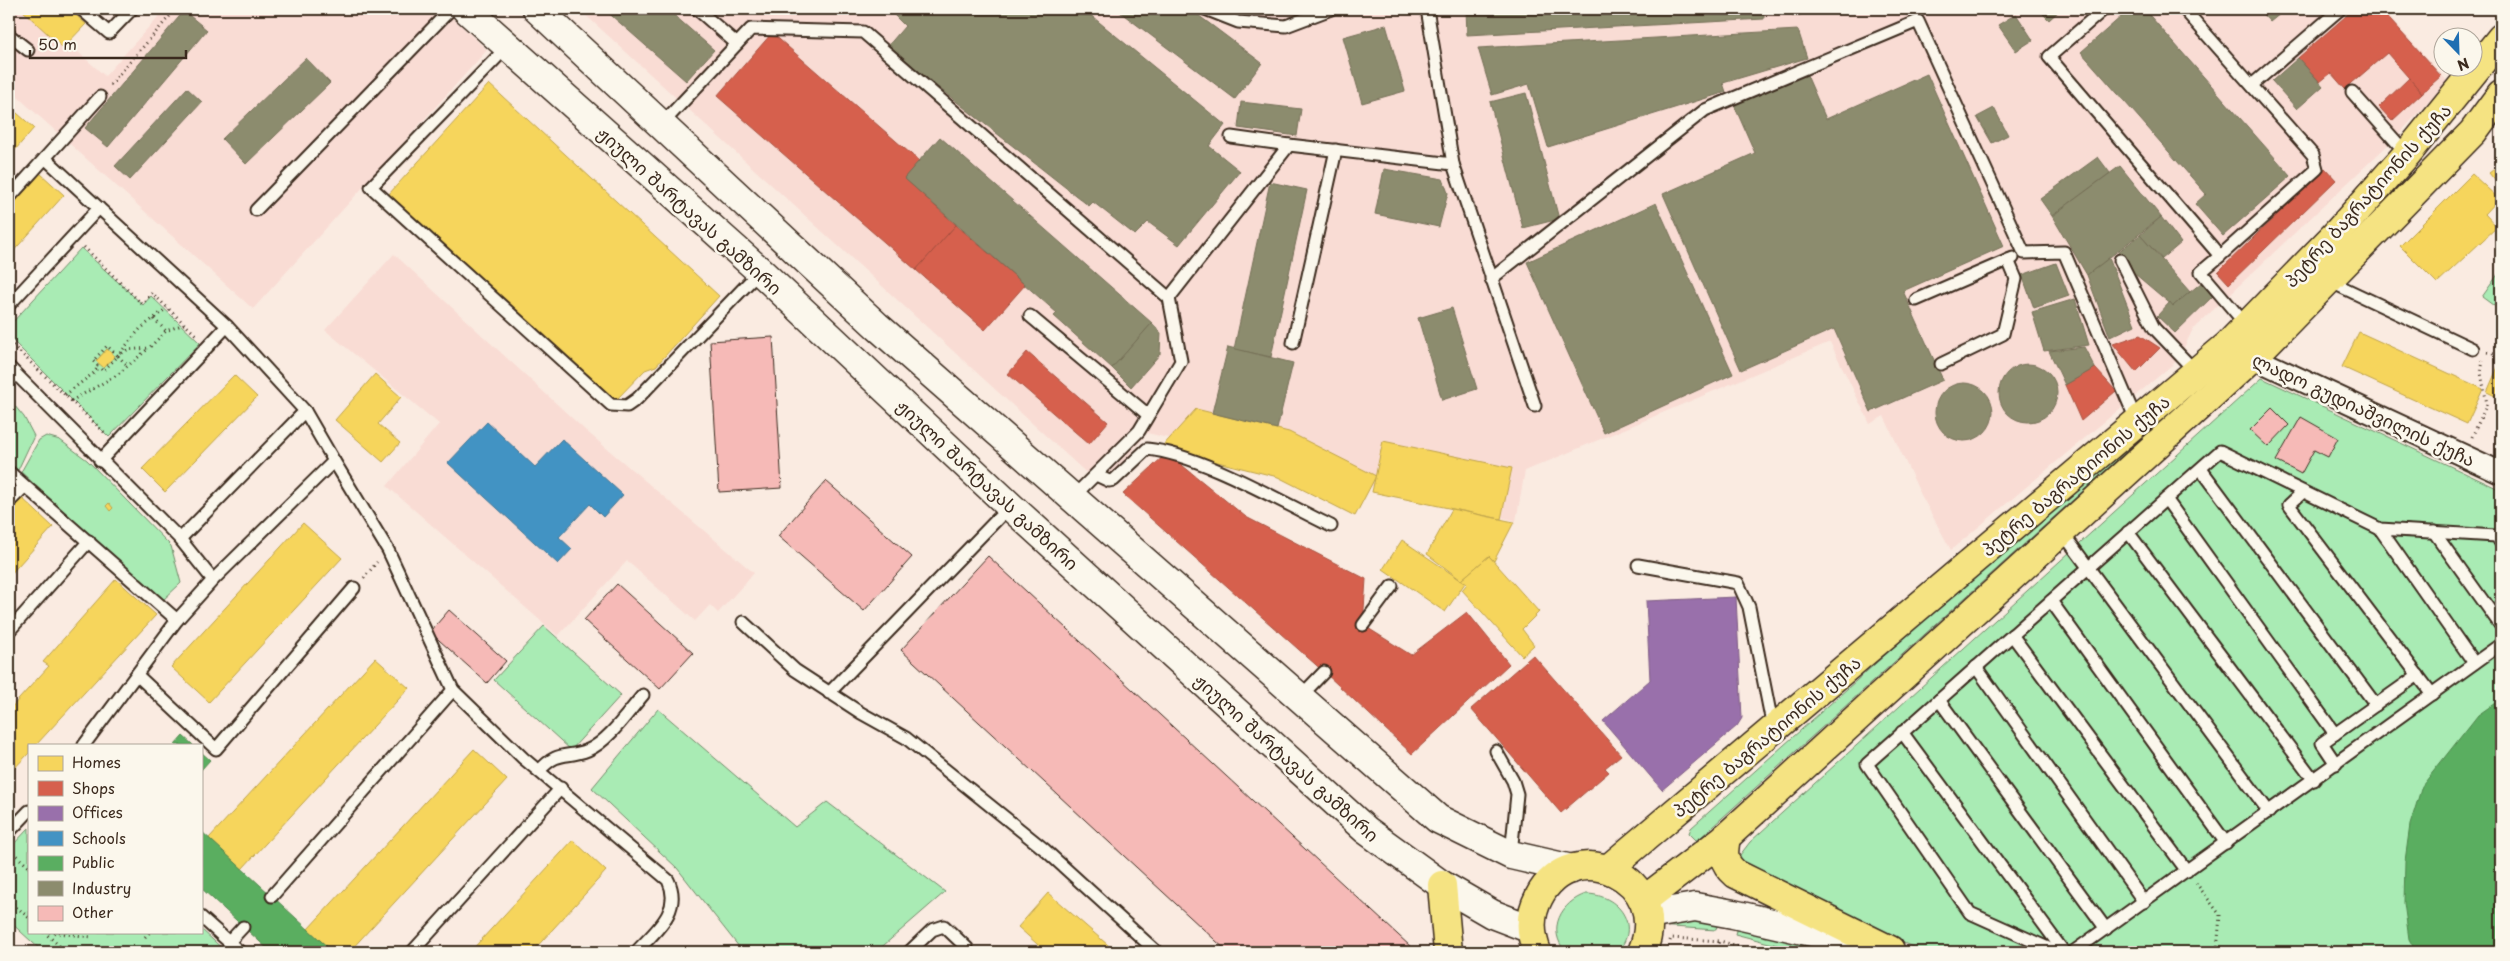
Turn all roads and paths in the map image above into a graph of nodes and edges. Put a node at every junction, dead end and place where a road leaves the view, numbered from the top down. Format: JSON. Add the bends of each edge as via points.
{"nodes":[{"id":1,"x":81,"y":9,"type":"edge"},
{"id":2,"x":132,"y":9,"type":"edge"},
{"id":3,"x":176,"y":9,"type":"edge"},
{"id":4,"x":451,"y":9,"type":"edge"},
{"id":5,"x":466,"y":9,"type":"edge"},
{"id":6,"x":537,"y":9,"type":"edge"},
{"id":7,"x":697,"y":9,"type":"edge"},
{"id":8,"x":1204,"y":9,"type":"edge"},
{"id":9,"x":1331,"y":9,"type":"edge"},
{"id":10,"x":1427,"y":9,"type":"edge"},
{"id":11,"x":2104,"y":9,"type":"edge"},
{"id":12,"x":2184,"y":9,"type":"edge"},
{"id":13,"x":2339,"y":10,"type":"dead end"},
{"id":14,"x":9,"y":35,"type":"edge"},
{"id":15,"x":2501,"y":38,"type":"edge"},
{"id":16,"x":737,"y":44,"type":"junction"},
{"id":17,"x":508,"y":47,"type":"junction"},
{"id":18,"x":28,"y":50,"type":"dead end"},
{"id":19,"x":2252,"y":85,"type":"junction"},
{"id":20,"x":2352,"y":92,"type":"dead end"},
{"id":21,"x":2501,"y":94,"type":"edge"},
{"id":22,"x":100,"y":97,"type":"joint"},
{"id":23,"x":662,"y":124,"type":"junction"},
{"id":24,"x":1231,"y":137,"type":"dead end"},
{"id":25,"x":1290,"y":145,"type":"junction"},
{"id":26,"x":1336,"y":150,"type":"junction"},
{"id":27,"x":2407,"y":154,"type":"junction"},
{"id":28,"x":45,"y":158,"type":"junction"},
{"id":29,"x":1452,"y":164,"type":"junction"},
{"id":30,"x":9,"y":198,"type":"edge"},
{"id":31,"x":99,"y":208,"type":"junction"},
{"id":32,"x":256,"y":210,"type":"dead end"},
{"id":33,"x":82,"y":246,"type":"dead end"},
{"id":34,"x":2024,"y":253,"type":"junction"},
{"id":35,"x":2220,"y":256,"type":"junction"},
{"id":36,"x":2008,"y":260,"type":"junction"},
{"id":37,"x":2120,"y":260,"type":"dead end"},
{"id":38,"x":760,"y":271,"type":"junction"},
{"id":39,"x":1492,"y":279,"type":"junction"},
{"id":40,"x":2327,"y":280,"type":"junction"},
{"id":41,"x":1169,"y":298,"type":"junction"},
{"id":42,"x":1916,"y":300,"type":"dead end"},
{"id":43,"x":9,"y":305,"type":"edge"},
{"id":44,"x":167,"y":308,"type":"junction"},
{"id":45,"x":1030,"y":316,"type":"dead end"},
{"id":46,"x":154,"y":318,"type":"junction"},
{"id":47,"x":184,"y":324,"type":"junction"},
{"id":48,"x":227,"y":326,"type":"junction"},
{"id":49,"x":2247,"y":326,"type":"junction"},
{"id":50,"x":166,"y":331,"type":"junction"},
{"id":51,"x":198,"y":337,"type":"dead end"},
{"id":52,"x":9,"y":342,"type":"edge"},
{"id":53,"x":1293,"y":343,"type":"dead end"},
{"id":54,"x":2228,"y":345,"type":"junction"},
{"id":55,"x":148,"y":348,"type":"junction"},
{"id":56,"x":2479,"y":350,"type":"joint"},
{"id":57,"x":118,"y":356,"type":"junction"},
{"id":58,"x":2253,"y":357,"type":"junction"},
{"id":59,"x":1941,"y":364,"type":"dead end"},
{"id":60,"x":98,"y":366,"type":"junction"},
{"id":61,"x":128,"y":366,"type":"junction"},
{"id":62,"x":9,"y":367,"type":"edge"},
{"id":63,"x":2196,"y":372,"type":"junction"},
{"id":64,"x":65,"y":396,"type":"junction"},
{"id":65,"x":70,"y":401,"type":"junction"},
{"id":66,"x":1535,"y":406,"type":"dead end"},
{"id":67,"x":305,"y":411,"type":"junction"},
{"id":68,"x":1147,"y":414,"type":"junction"},
{"id":69,"x":2137,"y":423,"type":"junction"},
{"id":70,"x":112,"y":440,"type":"dead end"},
{"id":71,"x":2464,"y":456,"type":"junction"},
{"id":72,"x":100,"y":461,"type":"junction"},
{"id":73,"x":334,"y":461,"type":"junction"},
{"id":74,"x":2201,"y":469,"type":"junction"},
{"id":75,"x":9,"y":472,"type":"edge"},
{"id":76,"x":2501,"y":473,"type":"edge"},
{"id":77,"x":1096,"y":476,"type":"junction"},
{"id":78,"x":24,"y":487,"type":"junction"},
{"id":79,"x":2304,"y":492,"type":"junction"},
{"id":80,"x":1072,"y":498,"type":"junction"},
{"id":81,"x":2166,"y":499,"type":"junction"},
{"id":82,"x":9,"y":502,"type":"edge"},
{"id":83,"x":1010,"y":506,"type":"junction"},
{"id":84,"x":1330,"y":526,"type":"dead end"},
{"id":85,"x":2380,"y":529,"type":"junction"},
{"id":86,"x":2062,"y":532,"type":"junction"},
{"id":87,"x":2128,"y":532,"type":"junction"},
{"id":88,"x":2434,"y":532,"type":"junction"},
{"id":89,"x":180,"y":539,"type":"junction"},
{"id":90,"x":89,"y":541,"type":"junction"},
{"id":91,"x":2501,"y":543,"type":"edge"},
{"id":92,"x":388,"y":550,"type":"junction"},
{"id":93,"x":1638,"y":565,"type":"dead end"},
{"id":94,"x":2088,"y":568,"type":"junction"},
{"id":95,"x":213,"y":580,"type":"junction"},
{"id":96,"x":1392,"y":586,"type":"dead end"},
{"id":97,"x":354,"y":588,"type":"joint"},
{"id":98,"x":2051,"y":601,"type":"junction"},
{"id":99,"x":176,"y":620,"type":"junction"},
{"id":100,"x":743,"y":622,"type":"dead end"},
{"id":101,"x":1363,"y":624,"type":"dead end"},
{"id":102,"x":2501,"y":626,"type":"edge"},
{"id":103,"x":9,"y":631,"type":"edge"},
{"id":104,"x":2012,"y":636,"type":"junction"},
{"id":105,"x":2501,"y":644,"type":"edge"},
{"id":106,"x":2474,"y":663,"type":"junction"},
{"id":107,"x":1976,"y":667,"type":"junction"},
{"id":108,"x":1324,"y":672,"type":"dead end"},
{"id":109,"x":137,"y":674,"type":"junction"},
{"id":110,"x":2418,"y":676,"type":"junction"},
{"id":111,"x":453,"y":690,"type":"junction"},
{"id":112,"x":829,"y":693,"type":"junction"},
{"id":113,"x":2432,"y":694,"type":"junction"},
{"id":114,"x":643,"y":695,"type":"dead end"},
{"id":115,"x":1299,"y":698,"type":"junction"},
{"id":116,"x":1939,"y":700,"type":"junction"},
{"id":117,"x":2376,"y":705,"type":"junction"},
{"id":118,"x":1773,"y":729,"type":"junction"},
{"id":119,"x":1902,"y":732,"type":"junction"},
{"id":120,"x":2335,"y":734,"type":"junction"},
{"id":121,"x":85,"y":744,"type":"edge"},
{"id":122,"x":1496,"y":751,"type":"dead end"},
{"id":123,"x":2336,"y":764,"type":"junction"},
{"id":124,"x":539,"y":771,"type":"junction"},
{"id":125,"x":2314,"y":780,"type":"junction"},
{"id":126,"x":561,"y":788,"type":"junction"},
{"id":127,"x":28,"y":812,"type":"edge"},
{"id":128,"x":2268,"y":812,"type":"junction"},
{"id":129,"x":9,"y":832,"type":"edge"},
{"id":130,"x":1726,"y":838,"type":"junction"},
{"id":131,"x":2226,"y":843,"type":"junction"},
{"id":132,"x":9,"y":849,"type":"edge"},
{"id":133,"x":1511,"y":855,"type":"junction"},
{"id":134,"x":28,"y":866,"type":"edge"},
{"id":135,"x":1572,"y":869,"type":"junction"},
{"id":136,"x":1608,"y":869,"type":"junction"},
{"id":137,"x":2187,"y":870,"type":"junction"},
{"id":138,"x":1442,"y":885,"type":"junction"},
{"id":139,"x":272,"y":896,"type":"dead end"},
{"id":140,"x":9,"y":900,"type":"edge"},
{"id":141,"x":2144,"y":902,"type":"junction"},
{"id":142,"x":1646,"y":908,"type":"junction"},
{"id":143,"x":28,"y":917,"type":"edge"},
{"id":144,"x":202,"y":918,"type":"edge"},
{"id":145,"x":243,"y":927,"type":"dead end"},
{"id":146,"x":2106,"y":929,"type":"junction"},
{"id":147,"x":46,"y":934,"type":"edge"},
{"id":148,"x":66,"y":934,"type":"edge"},
{"id":149,"x":148,"y":934,"type":"edge"},
{"id":150,"x":92,"y":937,"type":"dead end"},
{"id":151,"x":145,"y":937,"type":"dead end"},
{"id":152,"x":229,"y":942,"type":"junction"},
{"id":153,"x":1531,"y":944,"type":"edge"},
{"id":154,"x":1892,"y":951,"type":"edge"},
{"id":155,"x":66,"y":952,"type":"edge"},
{"id":156,"x":240,"y":952,"type":"edge"},
{"id":157,"x":412,"y":952,"type":"edge"},
{"id":158,"x":636,"y":952,"type":"edge"},
{"id":159,"x":909,"y":952,"type":"edge"},
{"id":160,"x":966,"y":952,"type":"edge"},
{"id":161,"x":1157,"y":952,"type":"edge"},
{"id":162,"x":1448,"y":952,"type":"edge"},
{"id":163,"x":1642,"y":952,"type":"edge"},
{"id":164,"x":1675,"y":952,"type":"edge"},
{"id":165,"x":1758,"y":952,"type":"edge"},
{"id":166,"x":2057,"y":952,"type":"edge"},
{"id":167,"x":2064,"y":952,"type":"edge"},
{"id":168,"x":2073,"y":952,"type":"edge"},
{"id":169,"x":2217,"y":952,"type":"edge"}],
"edges":[{"from":1,"to":2,"type":"lane","via":[[109,33]]},
{"from":3,"to":22,"type":"path"},
{"from":4,"to":32,"type":"lane"},
{"from":5,"to":17,"type":"main road","name":"ჟიული შარტავას გამზირი"},
{"from":6,"to":23,"type":"main road"},
{"from":7,"to":16,"type":"lane"},
{"from":8,"to":9,"type":"lane","via":[[1238,22],[1286,26]]},
{"from":10,"to":29,"type":"lane"},
{"from":11,"to":35,"type":"lane","via":[[2049,57]]},
{"from":12,"to":19,"type":"lane"},
{"from":13,"to":19,"type":"lane"},
{"from":14,"to":18,"type":"lane"},
{"from":15,"to":27,"type":"main road","name":"პეტრე ბაგრატიონის ქუჩა"},
{"from":16,"to":23,"type":"lane"},
{"from":16,"to":41,"type":"lane","via":[[751,29],[863,32]]},
{"from":17,"to":38,"type":"main road","name":"ჟიული შარტავას გამზირი"},
{"from":17,"to":38,"type":"lane","via":[[371,187],[611,405],[627,406],[637,399]]},
{"from":19,"to":35,"type":"lane","via":[[2313,155],[2317,169]]},
{"from":20,"to":27,"type":"lane"},
{"from":21,"to":40,"type":"main road","name":"პეტრე ბაგრატიონის ქუჩა","via":[[2473,132]]},
{"from":22,"to":28,"type":"lane"},
{"from":23,"to":80,"type":"main road","via":[[877,326]]},
{"from":24,"to":25,"type":"lane"},
{"from":25,"to":26,"type":"lane"},
{"from":25,"to":41,"type":"lane"},
{"from":26,"to":29,"type":"lane"},
{"from":26,"to":53,"type":"lane"},
{"from":27,"to":49,"type":"main road","name":"პეტრე ბაგრატიონის ქუჩა"},
{"from":28,"to":30,"type":"lane"},
{"from":28,"to":31,"type":"lane"},
{"from":29,"to":39,"type":"lane"},
{"from":31,"to":43,"type":"lane"},
{"from":31,"to":48,"type":"lane"},
{"from":33,"to":44,"type":"path","via":[[142,304],[152,293]]},
{"from":34,"to":36,"type":"lane"},
{"from":34,"to":39,"type":"lane","via":[[1918,21],[1705,110]]},
{"from":34,"to":69,"type":"lane","via":[[2064,252]]},
{"from":35,"to":49,"type":"lane","via":[[2201,272]]},
{"from":36,"to":42,"type":"lane"},
{"from":36,"to":59,"type":"lane","via":[[2016,279],[2003,334]]},
{"from":37,"to":63,"type":"lane","via":[[2154,328]]},
{"from":38,"to":83,"type":"main road","name":"ჟიული შარტავას გამზირი"},
{"from":39,"to":66,"type":"lane"},
{"from":40,"to":56,"type":"lane"},
{"from":40,"to":58,"type":"main road","name":"პეტრე ბაგრატიონის ქუჩა"},
{"from":41,"to":68,"type":"lane","via":[[1181,361]]},
{"from":44,"to":46,"type":"path"},
{"from":44,"to":47,"type":"path"},
{"from":45,"to":68,"type":"lane"},
{"from":46,"to":50,"type":"path"},
{"from":46,"to":57,"type":"path","via":[[140,329]]},
{"from":47,"to":50,"type":"path"},
{"from":47,"to":51,"type":"path"},
{"from":48,"to":67,"type":"lane"},
{"from":48,"to":72,"type":"lane"},
{"from":49,"to":54,"type":"main road","name":"პეტრე ბაგრატიონის ქუჩა"},
{"from":50,"to":55,"type":"path"},
{"from":52,"to":64,"type":"path"},
{"from":54,"to":58,"type":"street","name":"ლადო გუდიაშვილის ქუჩა"},
{"from":54,"to":63,"type":"main road","name":"პეტრე ბაგრატიონის ქუჩა"},
{"from":55,"to":57,"type":"path","via":[[127,350]]},
{"from":55,"to":61,"type":"path"},
{"from":56,"to":71,"type":"path","via":[[2487,404]]},
{"from":57,"to":60,"type":"path","via":[[103,371]]},
{"from":57,"to":60,"type":"path","via":[[107,346],[93,361]]},
{"from":57,"to":61,"type":"path"},
{"from":58,"to":71,"type":"street","name":"ლადო გუდიაშვილის ქუჩა"},
{"from":58,"to":86,"type":"main road","name":"პეტრე ბაგრატიონის ქუჩა"},
{"from":60,"to":64,"type":"path","via":[[96,372]]},
{"from":61,"to":65,"type":"path"},
{"from":62,"to":72,"type":"lane"},
{"from":63,"to":69,"type":"main road","name":"პეტრე ბაგრატიონის ქუჩა"},
{"from":64,"to":65,"type":"path"},
{"from":65,"to":70,"type":"path"},
{"from":67,"to":73,"type":"lane"},
{"from":67,"to":89,"type":"lane"},
{"from":68,"to":77,"type":"lane","via":[[1138,431]]},
{"from":69,"to":118,"type":"main road","name":"პეტრე ბაგრატიონის ქუჩა"},
{"from":71,"to":76,"type":"street","name":"ლადო გუდიაშვილის ქუჩა"},
{"from":72,"to":89,"type":"lane"},
{"from":73,"to":92,"type":"lane"},
{"from":73,"to":95,"type":"lane"},
{"from":74,"to":79,"type":"lane","via":[[2220,451]]},
{"from":74,"to":81,"type":"lane"},
{"from":74,"to":117,"type":"lane"},
{"from":75,"to":78,"type":"lane"},
{"from":77,"to":80,"type":"lane"},
{"from":77,"to":84,"type":"lane","via":[[1110,481],[1147,449],[1166,451],[1225,474]]},
{"from":78,"to":82,"type":"lane"},
{"from":78,"to":90,"type":"lane"},
{"from":79,"to":85,"type":"lane"},
{"from":79,"to":110,"type":"lane","via":[[2289,505]]},
{"from":80,"to":115,"type":"main road"},
{"from":81,"to":87,"type":"lane"},
{"from":81,"to":120,"type":"lane"},
{"from":83,"to":112,"type":"lane"},
{"from":83,"to":138,"type":"main road","name":"ჟიული შარტავას გამზირი","via":[[1366,830]]},
{"from":85,"to":88,"type":"lane"},
{"from":85,"to":106,"type":"lane"},
{"from":86,"to":94,"type":"lane"},
{"from":86,"to":130,"type":"main road","name":"პეტრე ბაგრატიონის ქუჩა"},
{"from":87,"to":94,"type":"lane"},
{"from":87,"to":125,"type":"lane"},
{"from":88,"to":91,"type":"lane","via":[[2496,536]]},
{"from":88,"to":102,"type":"lane"},
{"from":89,"to":95,"type":"lane"},
{"from":90,"to":99,"type":"lane"},
{"from":90,"to":103,"type":"lane"},
{"from":92,"to":97,"type":"path"},
{"from":92,"to":111,"type":"lane"},
{"from":93,"to":118,"type":"lane","via":[[1738,583],[1749,607]]},
{"from":94,"to":98,"type":"lane"},
{"from":94,"to":128,"type":"lane"},
{"from":95,"to":99,"type":"lane"},
{"from":96,"to":101,"type":"lane"},
{"from":97,"to":109,"type":"lane","via":[[216,749]]},
{"from":98,"to":104,"type":"lane"},
{"from":98,"to":131,"type":"lane"},
{"from":99,"to":109,"type":"lane"},
{"from":100,"to":112,"type":"lane","via":[[795,670]]},
{"from":104,"to":107,"type":"lane"},
{"from":104,"to":137,"type":"lane"},
{"from":105,"to":106,"type":"lane"},
{"from":106,"to":113,"type":"lane"},
{"from":107,"to":116,"type":"lane"},
{"from":107,"to":141,"type":"lane"},
{"from":108,"to":115,"type":"lane"},
{"from":109,"to":121,"type":"lane"},
{"from":110,"to":113,"type":"lane"},
{"from":110,"to":117,"type":"lane"},
{"from":111,"to":124,"type":"lane"},
{"from":111,"to":139,"type":"lane"},
{"from":112,"to":161,"type":"lane","via":[[906,738],[1044,849]]},
{"from":113,"to":123,"type":"lane"},
{"from":114,"to":124,"type":"lane","via":[[601,742],[587,750],[550,759]]},
{"from":115,"to":133,"type":"main road","via":[[1438,819]]},
{"from":116,"to":119,"type":"lane"},
{"from":116,"to":146,"type":"lane"},
{"from":117,"to":120,"type":"lane"},
{"from":118,"to":136,"type":"main road","name":"პეტრე ბაგრატიონის ქუჩა"},
{"from":119,"to":166,"type":"lane","via":[[1867,764],[1970,913]]},
{"from":119,"to":167,"type":"lane"},
{"from":120,"to":123,"type":"lane","via":[[2322,743]]},
{"from":122,"to":133,"type":"lane","via":[[1517,794]]},
{"from":123,"to":125,"type":"lane"},
{"from":124,"to":126,"type":"lane"},
{"from":125,"to":128,"type":"lane"},
{"from":126,"to":157,"type":"lane"},
{"from":126,"to":158,"type":"lane","via":[[668,880],[674,892],[668,916]]},
{"from":127,"to":129,"type":"lane"},
{"from":128,"to":131,"type":"lane"},
{"from":130,"to":142,"type":"main road","name":"პეტრე ბაგრატიონის ქუჩა"},
{"from":130,"to":154,"type":"main road","via":[[1723,852],[1726,866],[1736,874]]},
{"from":131,"to":137,"type":"lane"},
{"from":132,"to":134,"type":"path"},
{"from":133,"to":135,"type":"main road"},
{"from":135,"to":136,"type":"main road","via":[[1590,866]]},
{"from":135,"to":153,"type":"main road","via":[[1550,882],[1541,892],[1531,916]]},
{"from":136,"to":142,"type":"main road","via":[[1635,886]]},
{"from":137,"to":141,"type":"lane"},
{"from":137,"to":169,"type":"path","via":[[2220,915]]},
{"from":138,"to":153,"type":"main road","name":"ჟიული შარტავას გამზირი","via":[[1492,914]]},
{"from":138,"to":162,"type":"main road"},
{"from":140,"to":143,"type":"path"},
{"from":141,"to":146,"type":"lane"},
{"from":142,"to":154,"type":"main road","via":[[1695,907]]},
{"from":142,"to":163,"type":"main road","via":[[1648,938]]},
{"from":144,"to":152,"type":"lane"},
{"from":145,"to":152,"type":"lane"},
{"from":146,"to":168,"type":"lane"},
{"from":147,"to":155,"type":"path"},
{"from":148,"to":150,"type":"path"},
{"from":149,"to":151,"type":"path"},
{"from":152,"to":156,"type":"lane"},
{"from":159,"to":160,"type":"lane","via":[[932,930],[944,926],[967,948]]},
{"from":164,"to":165,"type":"path","via":[[1667,949],[1671,938],[1720,941]]}]}
